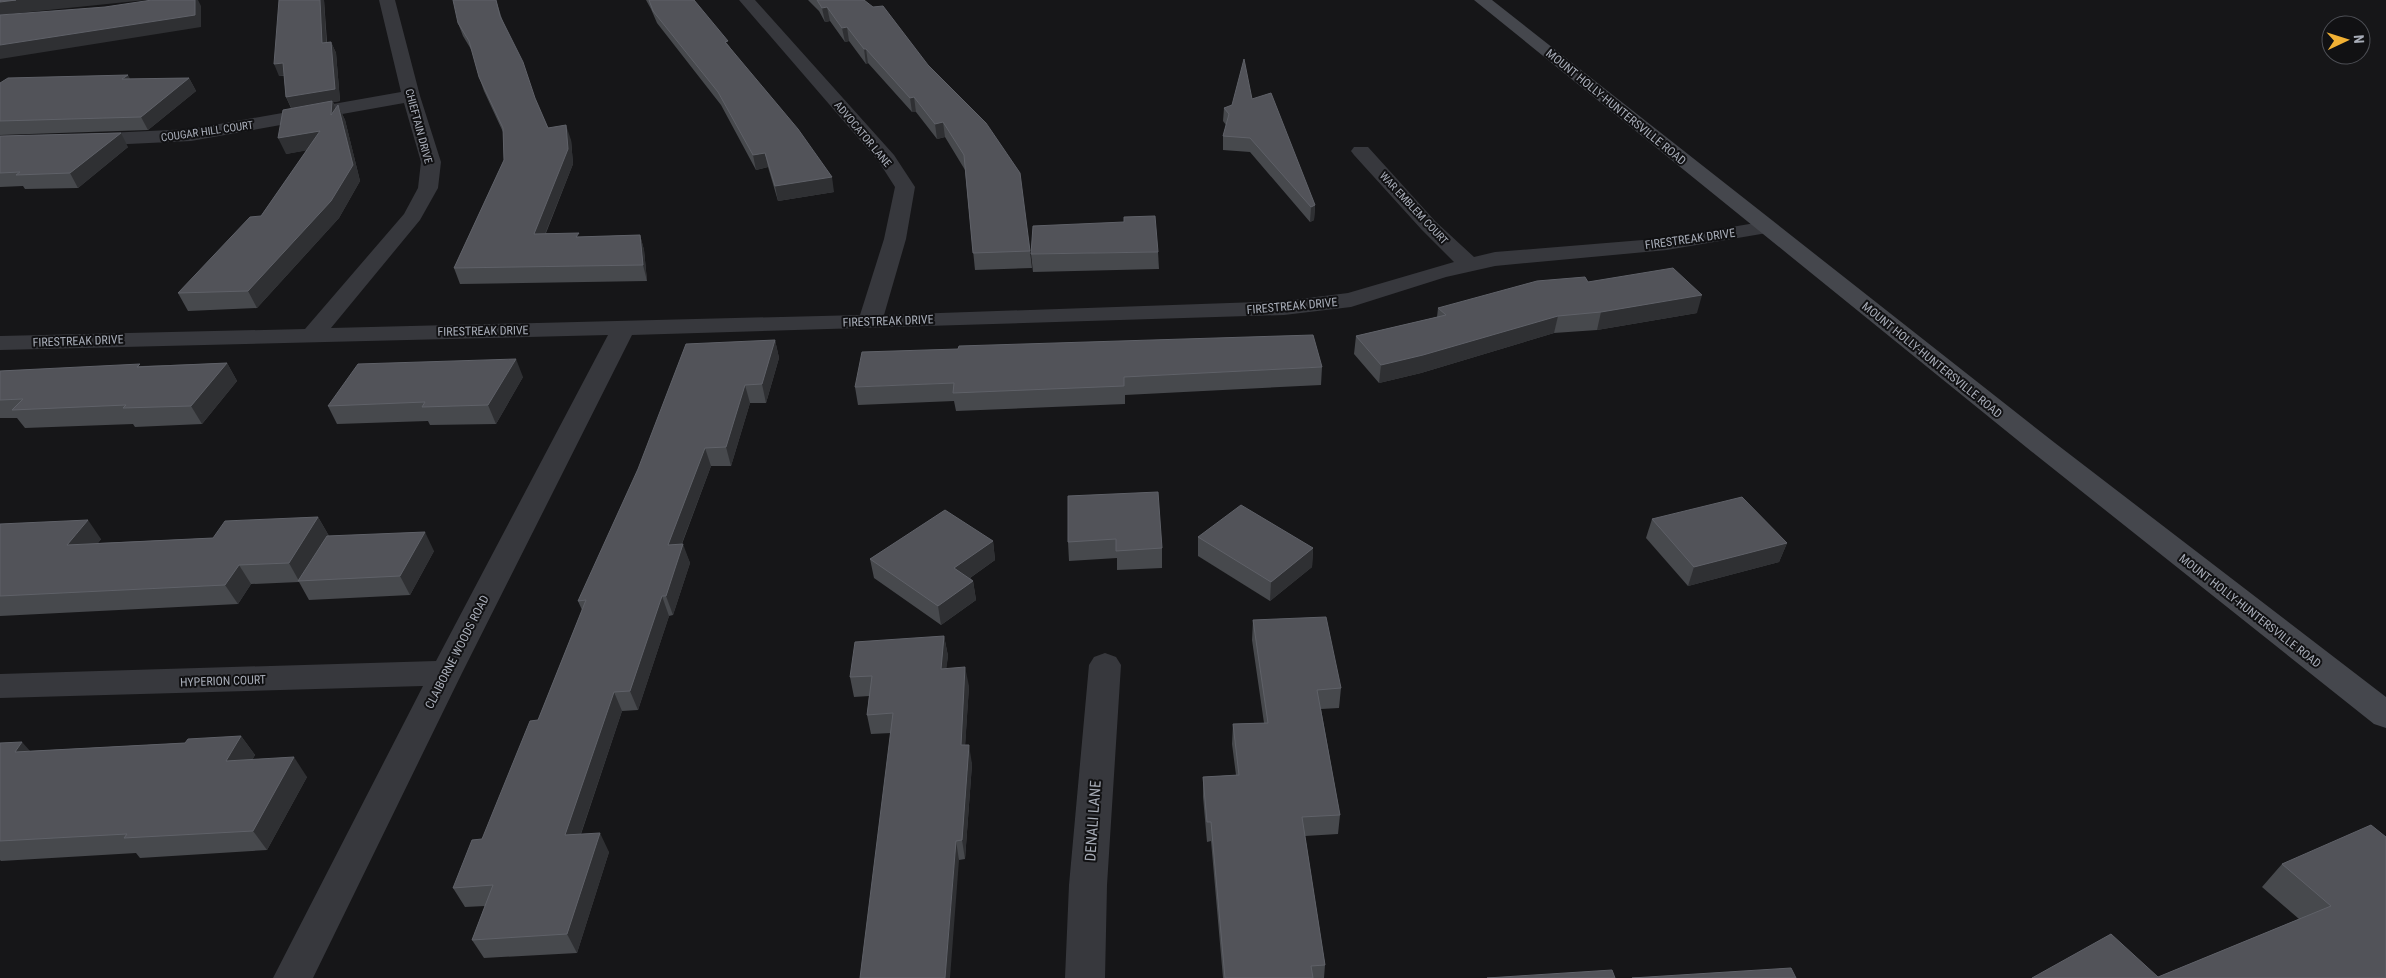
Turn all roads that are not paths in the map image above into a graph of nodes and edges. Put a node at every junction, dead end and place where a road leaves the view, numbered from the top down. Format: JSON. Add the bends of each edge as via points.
{"nodes":[{"id":1,"x":387,"y":0,"type":"edge"},
{"id":2,"x":747,"y":0,"type":"edge"},
{"id":3,"x":1482,"y":0,"type":"edge"},
{"id":4,"x":411,"y":96,"type":"junction"},
{"id":5,"x":66,"y":141,"type":"edge"},
{"id":6,"x":1361,"y":150,"type":"dead end"},
{"id":7,"x":1767,"y":227,"type":"junction"},
{"id":8,"x":1468,"y":264,"type":"junction"},
{"id":9,"x":870,"y":322,"type":"junction"},
{"id":10,"x":624,"y":328,"type":"junction"},
{"id":11,"x":313,"y":334,"type":"junction"},
{"id":12,"x":0,"y":343,"type":"edge"},
{"id":13,"x":1105,"y":665,"type":"dead end"},
{"id":14,"x":446,"y":673,"type":"junction"},
{"id":15,"x":0,"y":686,"type":"edge"},
{"id":16,"x":2386,"y":715,"type":"edge"},
{"id":17,"x":292,"y":978,"type":"edge"},
{"id":18,"x":1085,"y":978,"type":"edge"}],
"edges":[{"from":1,"to":4,"type":"street","name":"CHIEFTAIN DRIVE"},
{"from":2,"to":9,"type":"street","name":"ADVOCATOR LANE","via":[[887,159],[905,187],[895,239]]},
{"from":3,"to":7,"type":"main road","name":"MOUNT HOLLY-HUNTERSVILLE ROAD"},
{"from":4,"to":5,"type":"street","name":"COUGAR HILL COURT","via":[[191,135]]},
{"from":4,"to":11,"type":"street","name":"CHIEFTAIN DRIVE","via":[[430,162],[428,188],[413,216]]},
{"from":6,"to":8,"type":"street","name":"WAR EMBLEM COURT"},
{"from":7,"to":8,"type":"street","name":"FIRESTREAK DRIVE","via":[[1667,244]]},
{"from":7,"to":16,"type":"main road","name":"MOUNT HOLLY-HUNTERSVILLE ROAD","via":[[2210,580]]},
{"from":8,"to":9,"type":"street","name":"FIRESTREAK DRIVE","via":[[1351,300],[1321,305]]},
{"from":9,"to":10,"type":"street","name":"FIRESTREAK DRIVE"},
{"from":10,"to":11,"type":"street","name":"FIRESTREAK DRIVE"},
{"from":10,"to":14,"type":"street","name":"CLAIBORNE WOODS ROAD"},
{"from":11,"to":12,"type":"street","name":"FIRESTREAK DRIVE"},
{"from":13,"to":18,"type":"street","name":"DENALI LANE","via":[[1088,885]]},
{"from":14,"to":15,"type":"street","name":"HYPERION COURT"},
{"from":14,"to":17,"type":"street","name":"CLAIBORNE WOODS ROAD"}]}
